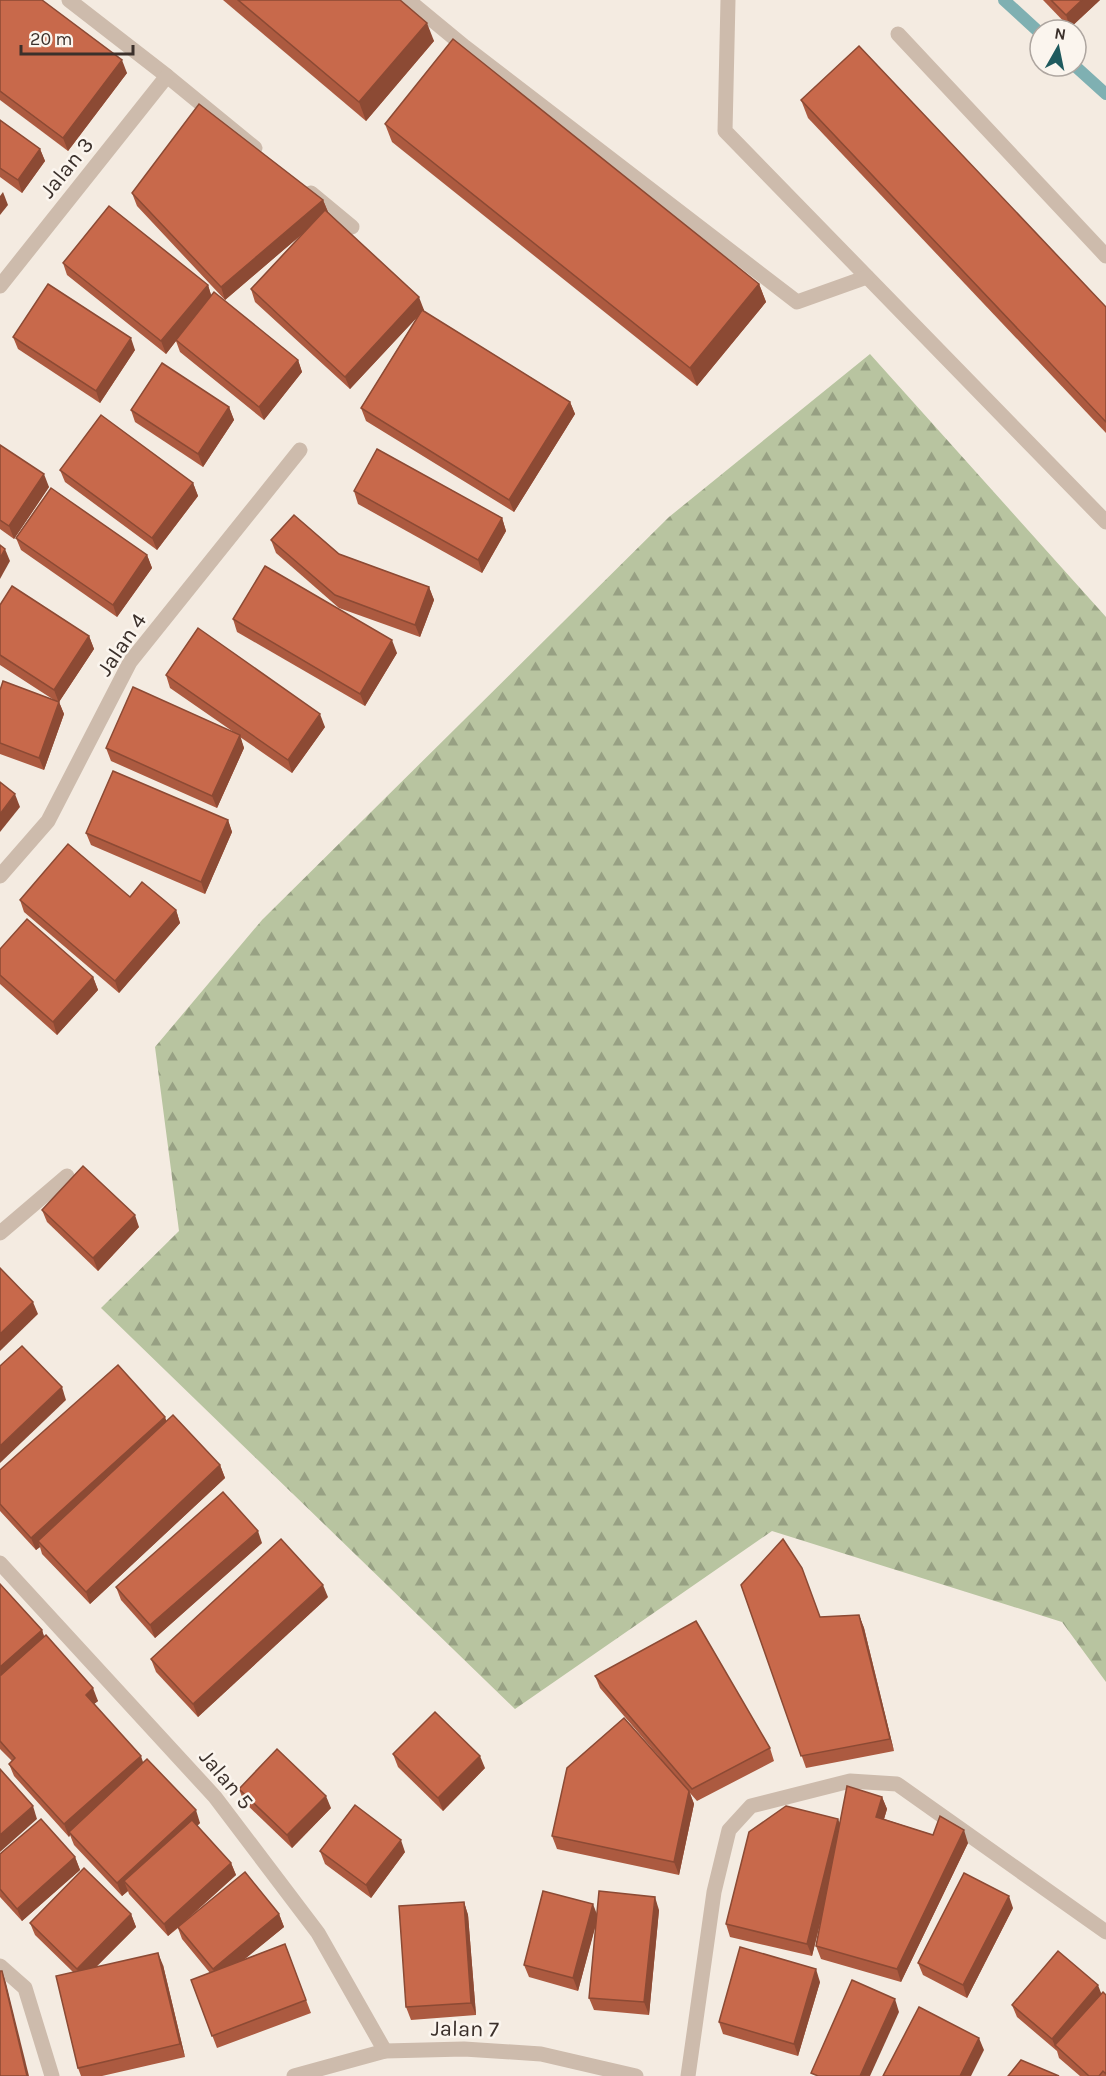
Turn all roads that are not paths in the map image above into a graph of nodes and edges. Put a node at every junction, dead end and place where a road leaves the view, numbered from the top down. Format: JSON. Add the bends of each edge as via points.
{"nodes":[{"id":1,"x":69,"y":0,"type":"edge"},
{"id":2,"x":408,"y":0,"type":"edge"},
{"id":3,"x":728,"y":0,"type":"edge"},
{"id":4,"x":898,"y":34,"type":"dead end"},
{"id":5,"x":167,"y":76,"type":"junction"},
{"id":6,"x":269,"y":159,"type":"edge"},
{"id":7,"x":296,"y":182,"type":"edge"},
{"id":8,"x":351,"y":227,"type":"dead end"},
{"id":9,"x":1106,"y":256,"type":"edge"},
{"id":10,"x":867,"y":277,"type":"junction"},
{"id":11,"x":0,"y":286,"type":"edge"},
{"id":12,"x":300,"y":450,"type":"dead end"},
{"id":13,"x":1106,"y":522,"type":"edge"},
{"id":14,"x":0,"y":876,"type":"edge"},
{"id":15,"x":67,"y":1176,"type":"dead end"},
{"id":16,"x":0,"y":1233,"type":"edge"},
{"id":17,"x":0,"y":1563,"type":"edge"},
{"id":18,"x":1106,"y":1932,"type":"edge"},
{"id":19,"x":0,"y":1966,"type":"edge"},
{"id":20,"x":385,"y":2051,"type":"junction"},
{"id":21,"x":52,"y":2076,"type":"edge"},
{"id":22,"x":294,"y":2076,"type":"edge"},
{"id":23,"x":636,"y":2076,"type":"edge"},
{"id":24,"x":688,"y":2076,"type":"edge"}],
"edges":[{"from":1,"to":5,"type":"street"},
{"from":2,"to":10,"type":"street","via":[[797,302]]},
{"from":3,"to":10,"type":"street","via":[[725,132]]},
{"from":4,"to":9,"type":"street"},
{"from":5,"to":6,"type":"street"},
{"from":5,"to":11,"type":"street","name":"Jalan 3"},
{"from":7,"to":8,"type":"street"},
{"from":10,"to":13,"type":"street"},
{"from":12,"to":14,"type":"street","name":"Jalan 4","via":[[130,662],[48,821]]},
{"from":15,"to":16,"type":"street"},
{"from":17,"to":20,"type":"street","name":"Jalan 5","via":[[215,1797],[318,1932]]},
{"from":18,"to":24,"type":"street","via":[[897,1784],[850,1781],[751,1806],[729,1830],[714,1892]]},
{"from":19,"to":21,"type":"street","via":[[25,1988]]},
{"from":20,"to":22,"type":"street","name":"Jalan 7"},
{"from":20,"to":23,"type":"street","name":"Jalan 7","via":[[464,2049],[541,2054]]}]}
